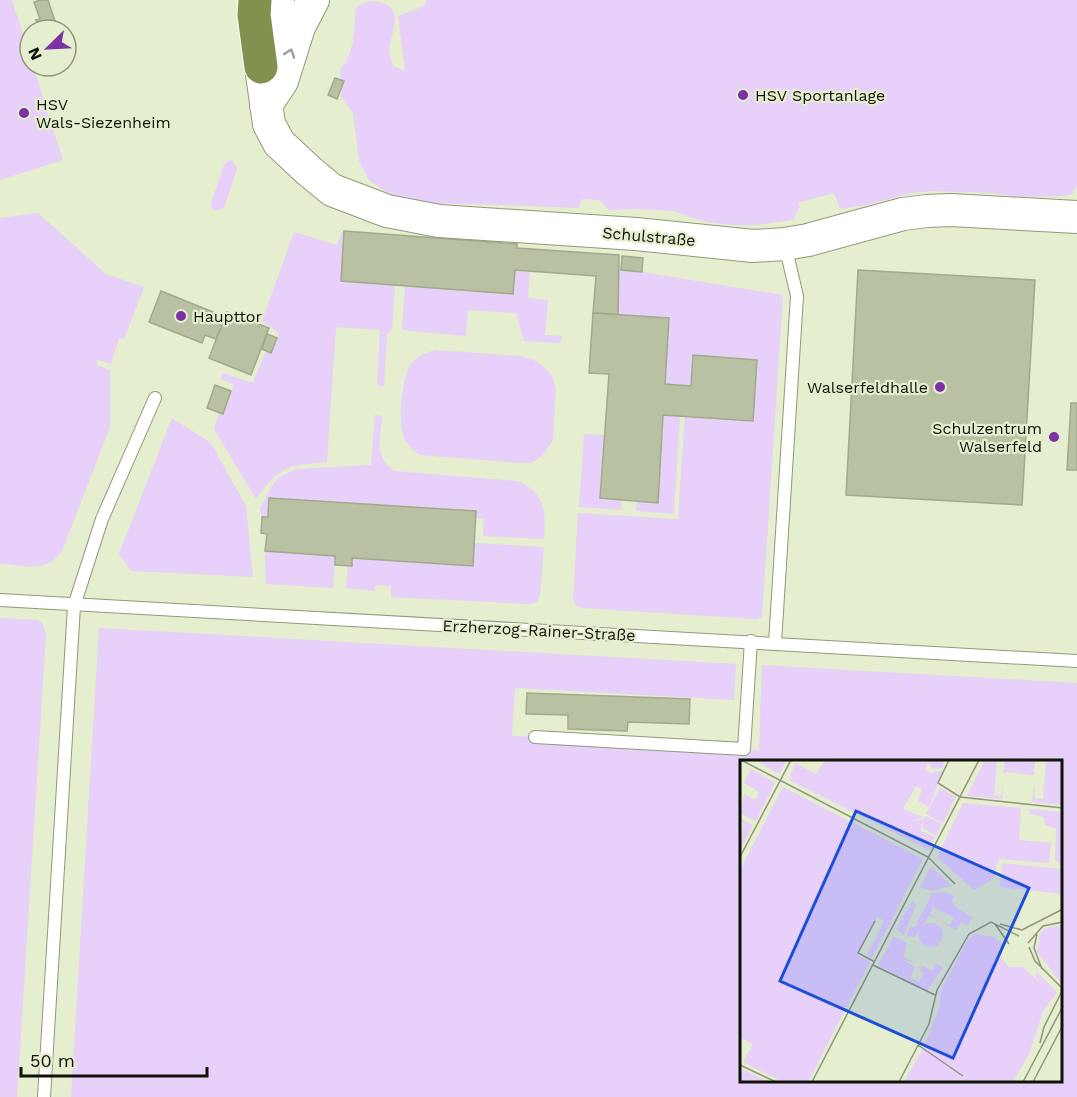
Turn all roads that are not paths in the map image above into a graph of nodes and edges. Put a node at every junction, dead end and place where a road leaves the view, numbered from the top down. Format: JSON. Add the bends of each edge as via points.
{"nodes":[{"id":1,"x":255,"y":0,"type":"edge"},
{"id":2,"x":278,"y":0,"type":"edge"},
{"id":3,"x":313,"y":0,"type":"edge"},
{"id":4,"x":261,"y":67,"type":"junction"},
{"id":5,"x":266,"y":105,"type":"junction"},
{"id":6,"x":1077,"y":217,"type":"edge"},
{"id":7,"x":785,"y":244,"type":"junction"},
{"id":8,"x":154,"y":398,"type":"dead end"},
{"id":9,"x":0,"y":600,"type":"edge"},
{"id":10,"x":74,"y":606,"type":"junction"},
{"id":11,"x":751,"y":641,"type":"junction"},
{"id":12,"x":775,"y":643,"type":"junction"},
{"id":13,"x":1077,"y":661,"type":"edge"},
{"id":14,"x":535,"y":737,"type":"dead end"},
{"id":15,"x":44,"y":1097,"type":"edge"}],
"edges":[{"from":1,"to":4,"type":"highway"},
{"from":2,"to":4,"type":"street"},
{"from":5,"to":3,"type":"street","one_way":true,"via":[[282,81],[299,27]]},
{"from":4,"to":5,"type":"street","name":"Schulstraße"},
{"from":5,"to":7,"type":"street","name":"Schulstraße","via":[[269,124],[279,143],[309,171],[332,190],[387,211],[439,221],[753,246]]},
{"from":6,"to":7,"type":"street","name":"Schulstraße","via":[[927,211]]},
{"from":7,"to":12,"type":"lane","via":[[797,297]]},
{"from":8,"to":10,"type":"lane","via":[[102,519]]},
{"from":9,"to":10,"type":"lane","name":"Erzherzog-Rainer-Straße"},
{"from":10,"to":11,"type":"lane","name":"Erzherzog-Rainer-Straße"},
{"from":10,"to":15,"type":"lane"},
{"from":11,"to":12,"type":"lane","name":"Erzherzog-Rainer-Straße"},
{"from":11,"to":14,"type":"lane","via":[[744,749]]},
{"from":12,"to":13,"type":"lane","name":"Erzherzog-Rainer-Straße"}]}
